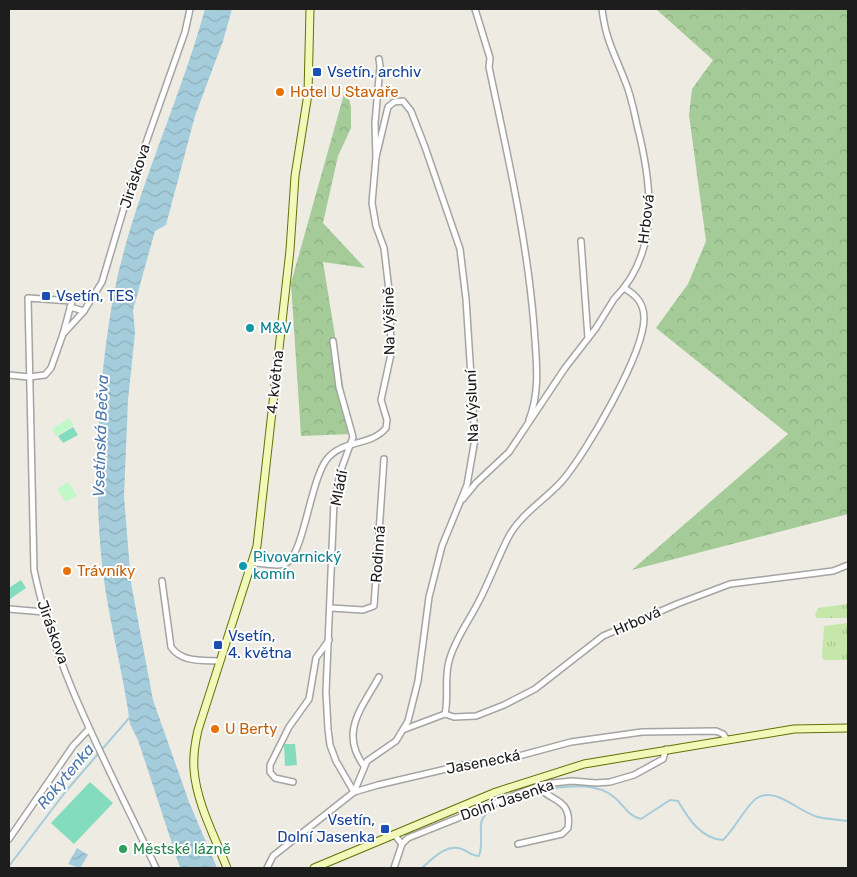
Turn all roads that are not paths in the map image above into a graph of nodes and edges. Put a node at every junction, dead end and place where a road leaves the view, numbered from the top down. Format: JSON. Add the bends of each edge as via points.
{"nodes":[{"id":1,"x":190,"y":9,"type":"edge"},
{"id":2,"x":310,"y":9,"type":"edge"},
{"id":3,"x":475,"y":9,"type":"edge"},
{"id":4,"x":602,"y":9,"type":"edge"},
{"id":5,"x":378,"y":59,"type":"dead end"},
{"id":6,"x":376,"y":157,"type":"junction"},
{"id":7,"x":581,"y":241,"type":"dead end"},
{"id":8,"x":624,"y":288,"type":"junction"},
{"id":9,"x":70,"y":307,"type":"junction"},
{"id":10,"x":84,"y":311,"type":"junction"},
{"id":11,"x":63,"y":334,"type":"junction"},
{"id":12,"x":588,"y":338,"type":"junction"},
{"id":13,"x":333,"y":341,"type":"dead end"},
{"id":14,"x":9,"y":375,"type":"edge"},
{"id":15,"x":29,"y":378,"type":"junction"},
{"id":16,"x":525,"y":430,"type":"junction"},
{"id":17,"x":351,"y":445,"type":"junction"},
{"id":18,"x":384,"y":458,"type":"dead end"},
{"id":19,"x":461,"y":501,"type":"junction"},
{"id":20,"x":254,"y":563,"type":"junction"},
{"id":21,"x":848,"y":565,"type":"edge"},
{"id":22,"x":162,"y":581,"type":"dead end"},
{"id":23,"x":331,"y":608,"type":"junction"},
{"id":24,"x":9,"y":609,"type":"edge"},
{"id":25,"x":44,"y":612,"type":"junction"},
{"id":26,"x":329,"y":639,"type":"junction"},
{"id":27,"x":220,"y":661,"type":"junction"},
{"id":28,"x":379,"y":677,"type":"dead end"},
{"id":29,"x":445,"y":714,"type":"junction"},
{"id":30,"x":848,"y":728,"type":"edge"},
{"id":31,"x":89,"y":729,"type":"junction"},
{"id":32,"x":405,"y":729,"type":"junction"},
{"id":33,"x":726,"y":740,"type":"junction"},
{"id":34,"x":666,"y":749,"type":"junction"},
{"id":35,"x":364,"y":766,"type":"junction"},
{"id":36,"x":294,"y":782,"type":"dead end"},
{"id":37,"x":540,"y":788,"type":"junction"},
{"id":38,"x":354,"y":792,"type":"junction"},
{"id":39,"x":394,"y":834,"type":"junction"},
{"id":40,"x":9,"y":839,"type":"edge"},
{"id":41,"x":402,"y":844,"type":"junction"},
{"id":42,"x":518,"y":844,"type":"dead end"},
{"id":43,"x":156,"y":868,"type":"edge"},
{"id":44,"x":227,"y":868,"type":"edge"},
{"id":45,"x":267,"y":868,"type":"edge"},
{"id":46,"x":314,"y":868,"type":"edge"},
{"id":47,"x":394,"y":868,"type":"edge"}],
"edges":[{"from":1,"to":10,"type":"street","name":"Jiráskova","via":[[102,282]]},
{"from":2,"to":20,"type":"street","name":"4. května","via":[[308,94],[295,176],[262,516]]},
{"from":3,"to":16,"type":"street","name":"Hrbová","via":[[490,58],[488,67],[518,200],[530,275],[538,385],[534,409]]},
{"from":4,"to":8,"type":"street","name":"Hrbová","via":[[607,39],[634,112],[650,188],[644,242],[639,260]]},
{"from":5,"to":6,"type":"street","name":"Na Výšině"},
{"from":6,"to":17,"type":"street","name":"Na Výšině","via":[[373,215],[384,248],[390,299],[391,354],[381,400],[387,420],[381,435]]},
{"from":6,"to":19,"type":"street","name":"Na Výsluní","via":[[388,107],[403,101],[411,112],[460,250],[475,439]]},
{"from":7,"to":12,"type":"street"},
{"from":8,"to":12,"type":"street","name":"Hrbová"},
{"from":8,"to":29,"type":"street","via":[[638,298],[644,316],[637,352],[590,440],[566,475],[510,534],[453,647],[446,678]]},
{"from":9,"to":10,"type":"street"},
{"from":9,"to":11,"type":"street","name":"Jiráskova"},
{"from":9,"to":15,"type":"street","name":"Jiráskova","via":[[72,301],[28,298]]},
{"from":10,"to":11,"type":"street","name":"Jiráskova"},
{"from":11,"to":15,"type":"street","name":"Jiráskova","via":[[51,368],[45,375]]},
{"from":12,"to":16,"type":"street","name":"Hrbová"},
{"from":13,"to":17,"type":"street","name":"Mládí","via":[[339,387],[353,437]]},
{"from":14,"to":15,"type":"street"},
{"from":15,"to":25,"type":"street","name":"Jiráskova","via":[[34,570]]},
{"from":16,"to":19,"type":"street","name":"Hrbová","via":[[509,452]]},
{"from":17,"to":20,"type":"street","name":"Na Výšině","via":[[334,451],[320,470],[292,557],[281,564]]},
{"from":17,"to":23,"type":"street","name":"Mládí","via":[[334,501]]},
{"from":18,"to":23,"type":"street","name":"Rodinná","via":[[374,606],[363,610]]},
{"from":19,"to":32,"type":"street","name":"Na Výsluní","via":[[442,546],[429,597],[418,681]]},
{"from":20,"to":27,"type":"street","name":"4. května"},
{"from":21,"to":29,"type":"street","name":"Hrbová","via":[[833,571],[730,584],[602,636],[535,689],[504,705],[476,716]]},
{"from":22,"to":27,"type":"street","via":[[171,647],[191,659]]},
{"from":23,"to":26,"type":"street","name":"Mládí"},
{"from":24,"to":25,"type":"street"},
{"from":25,"to":31,"type":"street","name":"Jiráskova"},
{"from":26,"to":36,"type":"street","name":"Mládí","via":[[316,658],[308,700],[289,727],[270,765],[270,772],[275,778]]},
{"from":26,"to":38,"type":"street","name":"Mládí","via":[[326,692],[330,745]]},
{"from":27,"to":44,"type":"street","name":"4. května","via":[[194,747],[194,769],[198,791]]},
{"from":28,"to":35,"type":"street","via":[[365,698],[352,734],[352,744]]},
{"from":29,"to":32,"type":"street","name":"Hrbová"},
{"from":30,"to":33,"type":"street","name":"Dolní Jasenka","via":[[801,729]]},
{"from":31,"to":40,"type":"street"},
{"from":31,"to":43,"type":"street","name":"Jiráskova"},
{"from":32,"to":35,"type":"street","name":"Na Výsluní","via":[[396,741]]},
{"from":33,"to":34,"type":"street","name":"Dolní Jasenka"},
{"from":33,"to":38,"type":"street","name":"Jasenecká","via":[[719,732],[642,732],[571,742],[500,761],[463,765]]},
{"from":34,"to":37,"type":"street","name":"Dolní Jasenka","via":[[660,762],[623,778],[601,784],[572,780]]},
{"from":34,"to":39,"type":"street","name":"Dolní Jasenka","via":[[584,764],[540,777]]},
{"from":35,"to":38,"type":"street","name":"Na Výsluní"},
{"from":37,"to":41,"type":"street","name":"Dolní Jasenka","via":[[408,838]]},
{"from":37,"to":42,"type":"street","name":"Dolní Jasenka","via":[[564,807],[569,818],[568,830]]},
{"from":38,"to":45,"type":"street","name":"Jasenecká","via":[[273,856]]},
{"from":39,"to":41,"type":"street"},
{"from":39,"to":46,"type":"street","name":"Dolní Jasenka"},
{"from":41,"to":47,"type":"street"}]}
